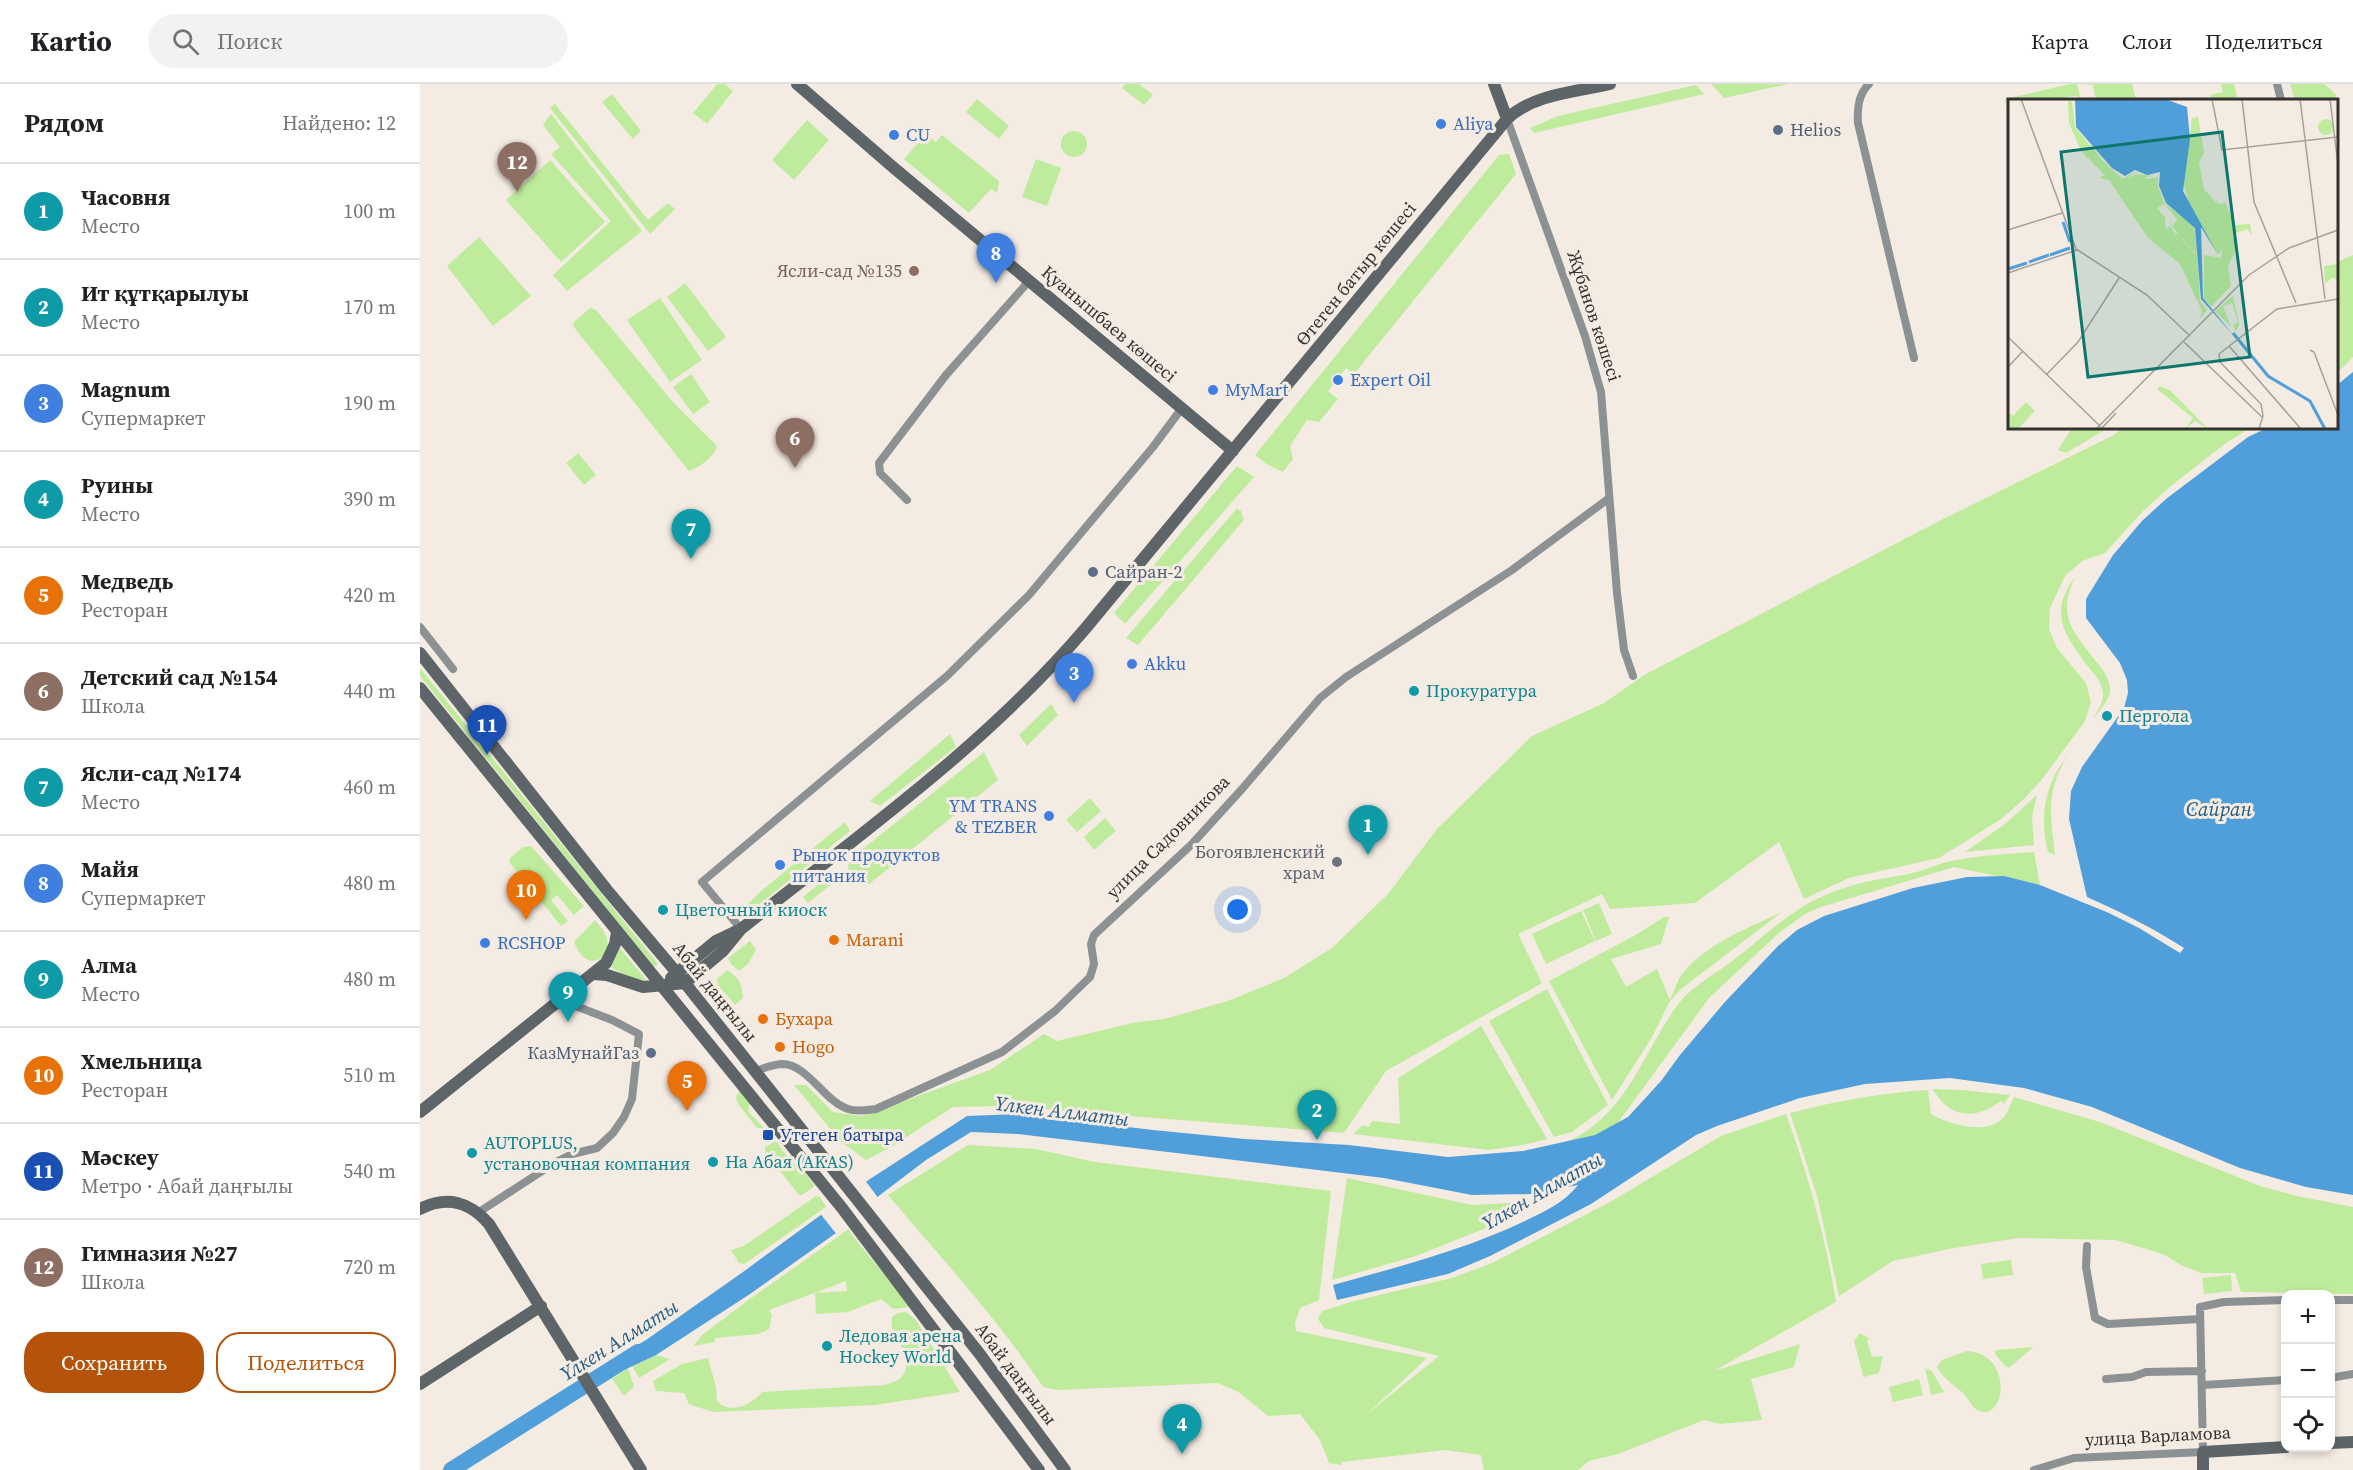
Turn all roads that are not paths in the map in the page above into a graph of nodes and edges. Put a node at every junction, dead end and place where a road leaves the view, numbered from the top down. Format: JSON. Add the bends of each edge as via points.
{"nodes":[{"id":1,"x":797,"y":84,"type":"edge"},
{"id":2,"x":1494,"y":84,"type":"edge"},
{"id":3,"x":1610,"y":84,"type":"edge"},
{"id":4,"x":1869,"y":84,"type":"edge"},
{"id":5,"x":2277,"y":84,"type":"edge"},
{"id":6,"x":2281,"y":99,"type":"edge"},
{"id":7,"x":1507,"y":119,"type":"junction"},
{"id":8,"x":1029,"y":281,"type":"junction"},
{"id":9,"x":1914,"y":358,"type":"dead end"},
{"id":10,"x":1182,"y":408,"type":"junction"},
{"id":11,"x":1233,"y":451,"type":"junction"},
{"id":12,"x":1608,"y":499,"type":"junction"},
{"id":13,"x":907,"y":500,"type":"dead end"},
{"id":14,"x":420,"y":627,"type":"edge"},
{"id":15,"x":420,"y":653,"type":"edge"},
{"id":16,"x":453,"y":669,"type":"dead end"},
{"id":17,"x":1633,"y":675,"type":"dead end"},
{"id":18,"x":420,"y":688,"type":"edge"},
{"id":19,"x":741,"y":929,"type":"junction"},
{"id":20,"x":617,"y":932,"type":"junction"},
{"id":21,"x":594,"y":974,"type":"junction"},
{"id":22,"x":681,"y":978,"type":"junction"},
{"id":23,"x":662,"y":986,"type":"junction"},
{"id":24,"x":564,"y":997,"type":"junction"},
{"id":25,"x":756,"y":1071,"type":"junction"},
{"id":26,"x":420,"y":1112,"type":"edge"},
{"id":27,"x":420,"y":1209,"type":"edge"},
{"id":28,"x":479,"y":1212,"type":"junction"},
{"id":29,"x":2087,"y":1246,"type":"dead end"},
{"id":30,"x":2281,"y":1300,"type":"edge"},
{"id":31,"x":2335,"y":1300,"type":"edge"},
{"id":32,"x":2353,"y":1300,"type":"edge"},
{"id":33,"x":541,"y":1306,"type":"junction"},
{"id":34,"x":2200,"y":1319,"type":"junction"},
{"id":35,"x":2202,"y":1371,"type":"junction"},
{"id":36,"x":2353,"y":1374,"type":"edge"},
{"id":37,"x":2335,"y":1377,"type":"edge"},
{"id":38,"x":2106,"y":1379,"type":"dead end"},
{"id":39,"x":2281,"y":1380,"type":"edge"},
{"id":40,"x":420,"y":1384,"type":"edge"},
{"id":41,"x":2203,"y":1385,"type":"junction"},
{"id":42,"x":2353,"y":1442,"type":"edge"},
{"id":43,"x":2335,"y":1443,"type":"edge"},
{"id":44,"x":2281,"y":1447,"type":"edge"},
{"id":45,"x":2203,"y":1452,"type":"junction"},
{"id":46,"x":641,"y":1470,"type":"edge"},
{"id":47,"x":1039,"y":1470,"type":"edge"},
{"id":48,"x":1065,"y":1470,"type":"edge"},
{"id":49,"x":2034,"y":1470,"type":"edge"},
{"id":50,"x":2203,"y":1470,"type":"edge"}],
"edges":[{"from":1,"to":8,"type":"main road","name":"Қуанышбаев көшесі"},
{"from":2,"to":7,"type":"main road","name":"Жұбанов көшесі"},
{"from":3,"to":7,"type":"main road","name":"Өтеген батыр көшесі","via":[[1531,104]]},
{"from":4,"to":9,"type":"street","via":[[1857,108],[1858,123]]},
{"from":5,"to":6,"type":"street"},
{"from":7,"to":11,"type":"main road","name":"Өтеген батыр көшесі"},
{"from":7,"to":12,"type":"street","name":"Жұбанов көшесі","via":[[1601,392]]},
{"from":8,"to":10,"type":"main road","name":"Қуанышбаев көшесі"},
{"from":8,"to":13,"type":"street","via":[[946,375],[879,463],[880,473]]},
{"from":10,"to":11,"type":"main road","name":"Қуанышбаев көшесі"},
{"from":10,"to":19,"type":"street","via":[[1029,595],[964,660],[702,882]]},
{"from":11,"to":19,"type":"main road","name":"Өтеген батыр көшесі","via":[[1044,676],[969,747]]},
{"from":12,"to":17,"type":"street","name":"Жұбанов көшесі","via":[[1622,641]]},
{"from":12,"to":25,"type":"street","name":"улица Садовникова","via":[[1512,570],[1346,677],[1320,698],[1191,845],[1094,935],[1090,977],[1055,1011],[1002,1052],[876,1109],[859,1111],[839,1106],[789,1065]]},
{"from":14,"to":16,"type":"street"},
{"from":15,"to":22,"type":"main road","name":"Абай даңғылы"},
{"from":18,"to":20,"type":"main road","name":"Абай даңғылы"},
{"from":19,"to":22,"type":"main road","via":[[716,941]]},
{"from":20,"to":21,"type":"main road","via":[[611,954]]},
{"from":20,"to":23,"type":"main road","name":"Абай даңғылы"},
{"from":21,"to":23,"type":"main road","via":[[643,987]]},
{"from":21,"to":24,"type":"main road"},
{"from":22,"to":23,"type":"main road"},
{"from":22,"to":25,"type":"main road","name":"Абай даңғылы"},
{"from":23,"to":47,"type":"main road","name":"Абай даңғылы","via":[[861,1233]]},
{"from":24,"to":26,"type":"main road"},
{"from":24,"to":28,"type":"street","via":[[573,1005],[639,1034],[632,1099],[613,1133],[597,1148],[556,1162]]},
{"from":25,"to":48,"type":"main road","name":"Абай даңғылы","via":[[979,1353]]},
{"from":27,"to":28,"type":"main road","via":[[454,1201]]},
{"from":28,"to":33,"type":"main road"},
{"from":29,"to":34,"type":"street","via":[[2086,1267],[2095,1318],[2108,1324]]},
{"from":30,"to":34,"type":"street","via":[[2200,1306]]},
{"from":31,"to":32,"type":"street"},
{"from":33,"to":40,"type":"main road"},
{"from":33,"to":46,"type":"main road"},
{"from":34,"to":35,"type":"street"},
{"from":35,"to":38,"type":"street","via":[[2146,1372]]},
{"from":35,"to":41,"type":"street"},
{"from":36,"to":37,"type":"street"},
{"from":39,"to":41,"type":"street"},
{"from":41,"to":45,"type":"street"},
{"from":42,"to":43,"type":"main road"},
{"from":44,"to":45,"type":"main road","name":"улица Варламова"},
{"from":45,"to":49,"type":"street","name":"улица Варламова","via":[[2074,1458]]},
{"from":45,"to":50,"type":"main road"}]}
